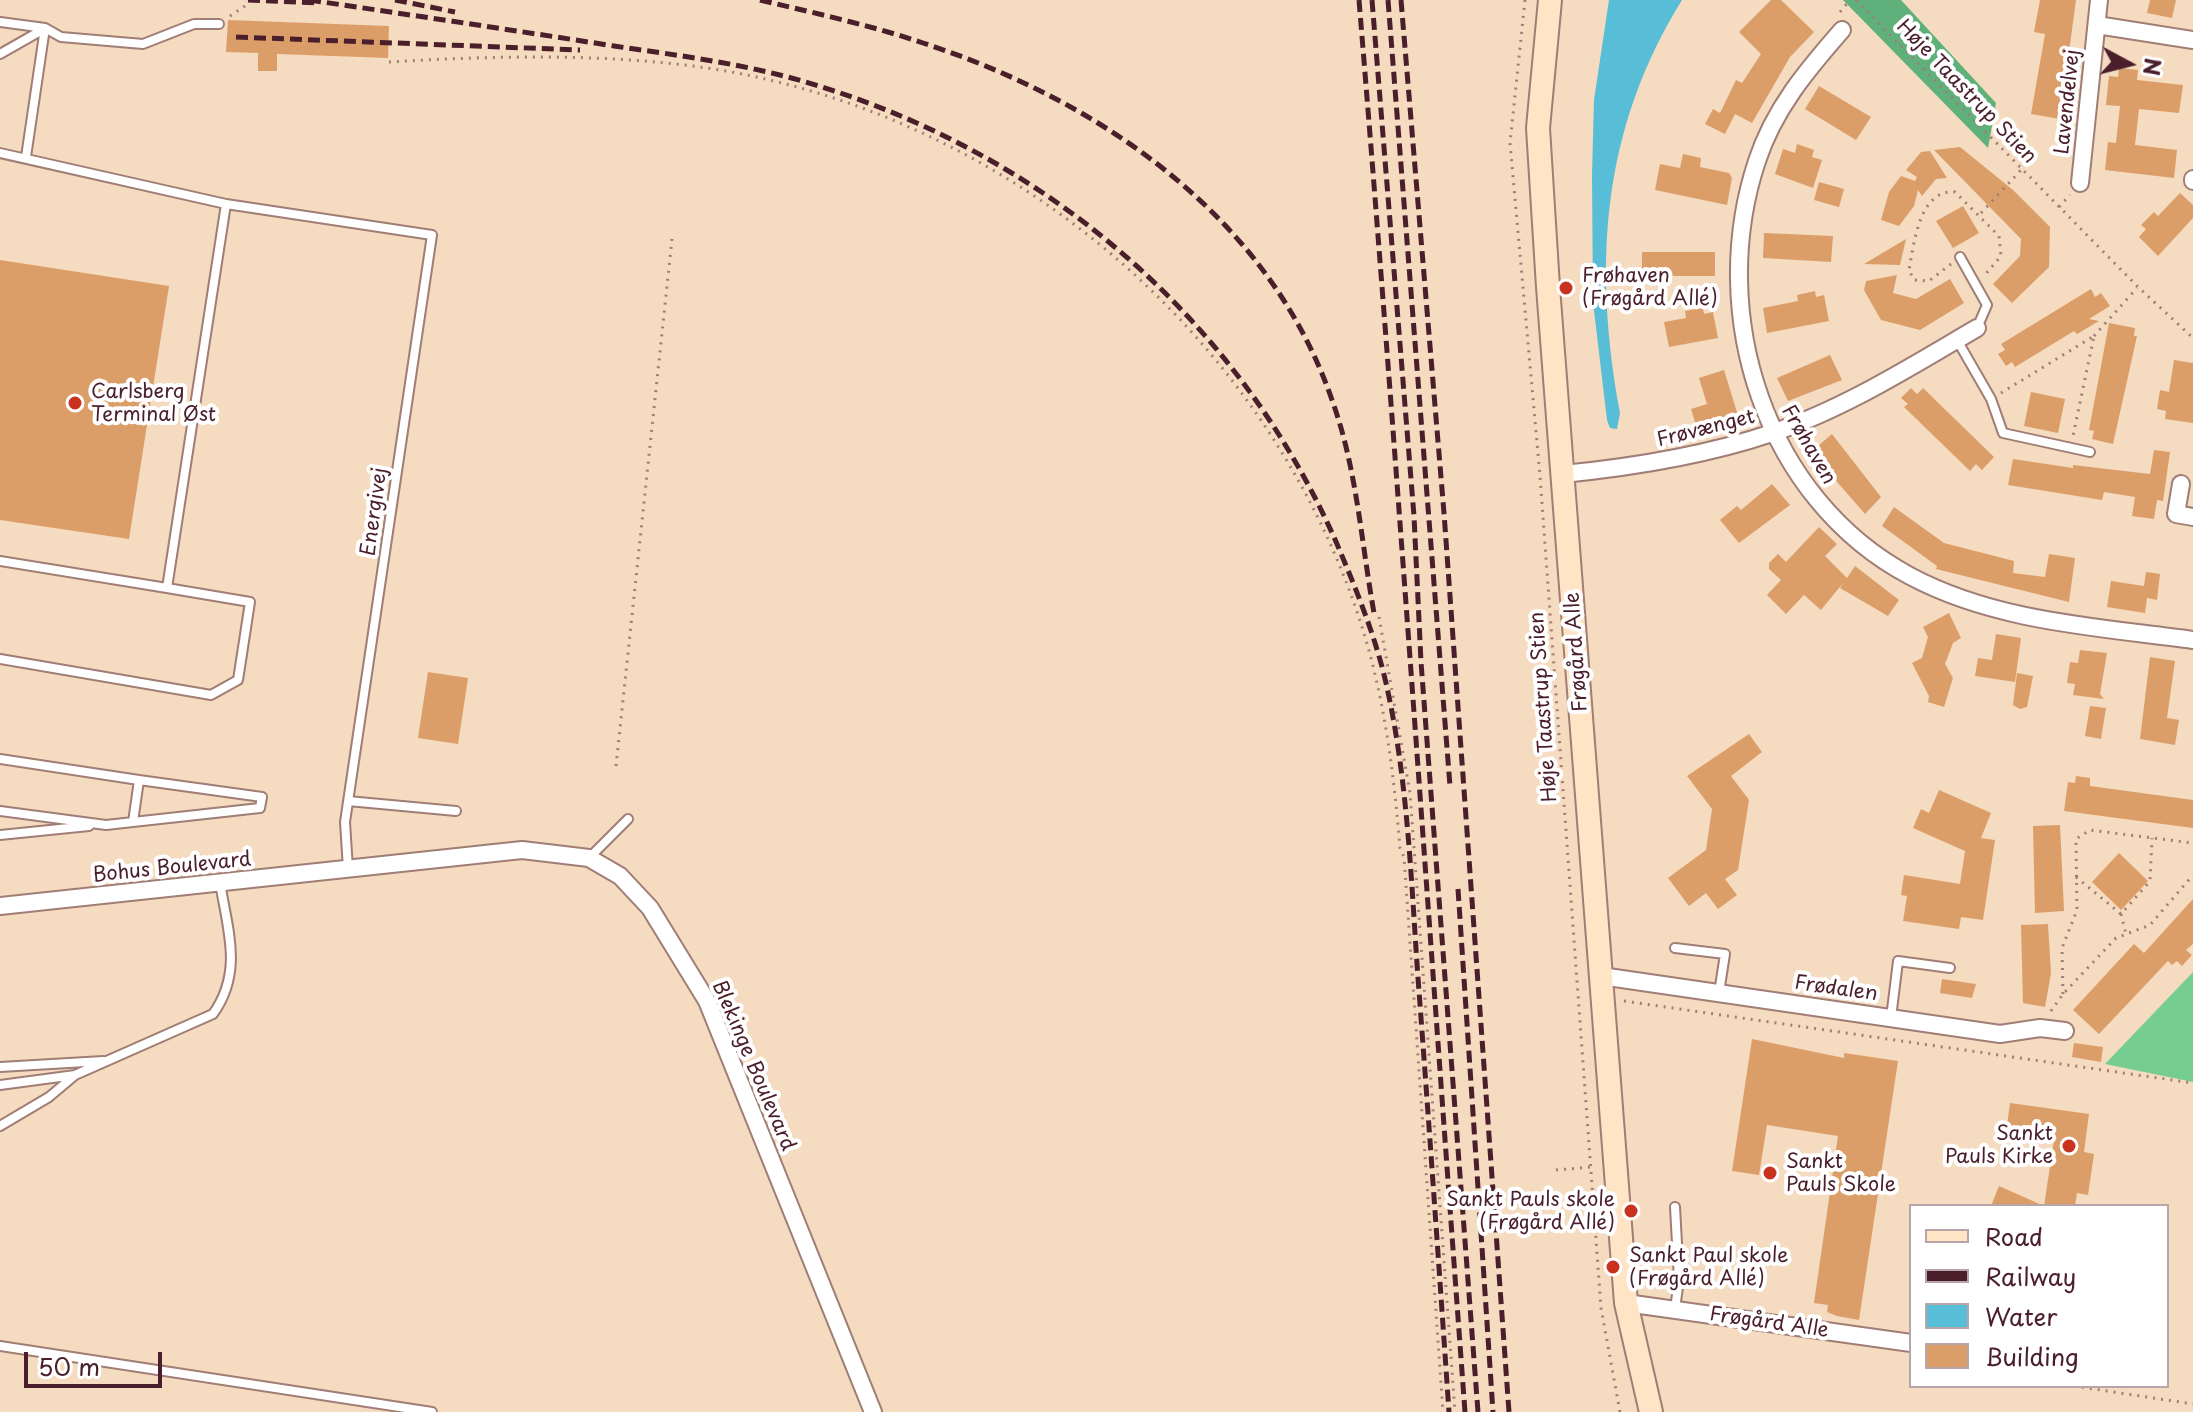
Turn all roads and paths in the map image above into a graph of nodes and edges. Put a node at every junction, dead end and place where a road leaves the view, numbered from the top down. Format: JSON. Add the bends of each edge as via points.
{"nodes":[{"id":1,"x":245,"y":0,"type":"edge"},
{"id":2,"x":1525,"y":0,"type":"edge"},
{"id":3,"x":1550,"y":0,"type":"edge"},
{"id":4,"x":1856,"y":0,"type":"edge"},
{"id":5,"x":2099,"y":0,"type":"edge"},
{"id":6,"x":0,"y":22,"type":"edge"},
{"id":7,"x":219,"y":24,"type":"joint"},
{"id":8,"x":2097,"y":25,"type":"junction"},
{"id":9,"x":45,"y":28,"type":"junction"},
{"id":10,"x":1842,"y":30,"type":"dead end"},
{"id":11,"x":2193,"y":40,"type":"edge"},
{"id":12,"x":0,"y":54,"type":"edge"},
{"id":13,"x":389,"y":62,"type":"dead end"},
{"id":14,"x":0,"y":153,"type":"edge"},
{"id":15,"x":26,"y":157,"type":"junction"},
{"id":16,"x":2022,"y":169,"type":"junction"},
{"id":17,"x":2080,"y":183,"type":"dead end"},
{"id":18,"x":226,"y":204,"type":"junction"},
{"id":19,"x":1980,"y":214,"type":"junction"},
{"id":20,"x":672,"y":239,"type":"dead end"},
{"id":21,"x":1960,"y":257,"type":"joint"},
{"id":22,"x":1976,"y":285,"type":"junction"},
{"id":23,"x":2138,"y":287,"type":"junction"},
{"id":24,"x":1977,"y":328,"type":"joint"},
{"id":25,"x":2094,"y":336,"type":"junction"},
{"id":26,"x":2193,"y":338,"type":"edge"},
{"id":27,"x":1957,"y":340,"type":"junction"},
{"id":28,"x":1991,"y":399,"type":"junction"},
{"id":29,"x":1773,"y":433,"type":"junction"},
{"id":30,"x":2071,"y":448,"type":"junction"},
{"id":31,"x":2090,"y":452,"type":"dead end"},
{"id":32,"x":1563,"y":474,"type":"junction"},
{"id":33,"x":2181,"y":484,"type":"dead end"},
{"id":34,"x":2193,"y":517,"type":"edge"},
{"id":35,"x":0,"y":561,"type":"edge"},
{"id":36,"x":167,"y":588,"type":"junction"},
{"id":37,"x":1379,"y":617,"type":"dead end"},
{"id":38,"x":2193,"y":640,"type":"edge"},
{"id":39,"x":0,"y":659,"type":"edge"},
{"id":40,"x":0,"y":759,"type":"edge"},
{"id":41,"x":616,"y":766,"type":"dead end"},
{"id":42,"x":139,"y":780,"type":"junction"},
{"id":43,"x":348,"y":801,"type":"junction"},
{"id":44,"x":0,"y":811,"type":"edge"},
{"id":45,"x":456,"y":811,"type":"dead end"},
{"id":46,"x":628,"y":819,"type":"dead end"},
{"id":47,"x":133,"y":822,"type":"junction"},
{"id":48,"x":106,"y":825,"type":"junction"},
{"id":49,"x":0,"y":835,"type":"edge"},
{"id":50,"x":2152,"y":838,"type":"junction"},
{"id":51,"x":2193,"y":843,"type":"edge"},
{"id":52,"x":589,"y":858,"type":"junction"},
{"id":53,"x":348,"y":869,"type":"junction"},
{"id":54,"x":2193,"y":875,"type":"edge"},
{"id":55,"x":2076,"y":877,"type":"junction"},
{"id":56,"x":220,"y":883,"type":"junction"},
{"id":57,"x":0,"y":906,"type":"edge"},
{"id":58,"x":2121,"y":914,"type":"junction"},
{"id":59,"x":2126,"y":934,"type":"junction"},
{"id":60,"x":1675,"y":948,"type":"dead end"},
{"id":61,"x":1950,"y":968,"type":"dead end"},
{"id":62,"x":1602,"y":987,"type":"junction"},
{"id":63,"x":1719,"y":993,"type":"junction"},
{"id":64,"x":1891,"y":1018,"type":"junction"},
{"id":65,"x":2065,"y":1031,"type":"dead end"},
{"id":66,"x":112,"y":1061,"type":"junction"},
{"id":67,"x":0,"y":1067,"type":"edge"},
{"id":68,"x":75,"y":1075,"type":"junction"},
{"id":69,"x":2193,"y":1083,"type":"edge"},
{"id":70,"x":0,"y":1085,"type":"edge"},
{"id":71,"x":0,"y":1126,"type":"edge"},
{"id":72,"x":1591,"y":1167,"type":"junction"},
{"id":73,"x":1556,"y":1170,"type":"dead end"},
{"id":74,"x":1675,"y":1207,"type":"dead end"},
{"id":75,"x":1626,"y":1303,"type":"junction"},
{"id":76,"x":1675,"y":1310,"type":"junction"},
{"id":77,"x":1909,"y":1343,"type":"edge"},
{"id":78,"x":0,"y":1346,"type":"edge"},
{"id":79,"x":2087,"y":1388,"type":"edge"},
{"id":80,"x":2193,"y":1404,"type":"edge"},
{"id":81,"x":432,"y":1412,"type":"edge"},
{"id":82,"x":873,"y":1412,"type":"edge"},
{"id":83,"x":1443,"y":1412,"type":"edge"},
{"id":84,"x":1455,"y":1412,"type":"edge"},
{"id":85,"x":1620,"y":1412,"type":"edge"},
{"id":86,"x":1651,"y":1412,"type":"edge"}],
"edges":[{"from":1,"to":7,"type":"path","via":[[245,6]]},
{"from":2,"to":72,"type":"path","name":"Høje Taastrup Stien","via":[[1510,143]]},
{"from":3,"to":32,"type":"street","name":"Frøgård Alle","via":[[1538,128]]},
{"from":4,"to":16,"type":"path","name":"Høje Taastrup Stien"},
{"from":5,"to":8,"type":"street","name":"Lavendelvej"},
{"from":6,"to":9,"type":"lane"},
{"from":7,"to":9,"type":"lane","via":[[194,24],[143,44],[61,37]]},
{"from":8,"to":11,"type":"street","name":"Lavendelvej"},
{"from":8,"to":17,"type":"street","name":"Lavendelvej"},
{"from":9,"to":12,"type":"lane"},
{"from":9,"to":15,"type":"lane"},
{"from":10,"to":29,"type":"street","name":"Frøhaven","via":[[1785,101],[1757,160],[1747,197],[1739,306],[1749,369]]},
{"from":13,"to":83,"type":"path","via":[[471,57],[672,65],[751,76],[874,112],[933,136],[1048,204],[1140,279],[1226,371],[1268,429],[1325,534],[1379,691],[1404,857]]},
{"from":14,"to":15,"type":"lane"},
{"from":15,"to":18,"type":"lane"},
{"from":16,"to":19,"type":"path"},
{"from":16,"to":23,"type":"path","name":"Høje Taastrup Stien"},
{"from":18,"to":36,"type":"lane"},
{"from":18,"to":43,"type":"lane","name":"Energivej","via":[[432,235]]},
{"from":19,"to":21,"type":"path","via":[[1955,192],[1939,194],[1926,207],[1911,277],[1929,281]]},
{"from":19,"to":22,"type":"path","via":[[2002,245],[2001,256]]},
{"from":20,"to":41,"type":"path"},
{"from":21,"to":22,"type":"lane"},
{"from":22,"to":24,"type":"lane","via":[[1987,305]]},
{"from":23,"to":25,"type":"path"},
{"from":23,"to":26,"type":"path","name":"Høje Taastrup Stien"},
{"from":24,"to":27,"type":"street","name":"Frøvænget"},
{"from":25,"to":28,"type":"path"},
{"from":25,"to":30,"type":"path"},
{"from":27,"to":28,"type":"lane"},
{"from":27,"to":29,"type":"street","name":"Frøvænget","via":[[1838,405]]},
{"from":28,"to":30,"type":"lane","via":[[2003,433]]},
{"from":29,"to":32,"type":"street","name":"Frøvænget","via":[[1633,467]]},
{"from":29,"to":38,"type":"street","name":"Frøhaven","via":[[1818,501],[1862,544],[1940,591],[2011,613]]},
{"from":30,"to":31,"type":"lane"},
{"from":32,"to":62,"type":"street","name":"Frøgård Alle"},
{"from":33,"to":34,"type":"street","via":[[2176,514]]},
{"from":35,"to":36,"type":"lane"},
{"from":36,"to":39,"type":"lane","via":[[250,602],[238,680],[211,695]]},
{"from":37,"to":84,"type":"path","via":[[1410,793]]},
{"from":40,"to":42,"type":"lane"},
{"from":42,"to":47,"type":"lane"},
{"from":42,"to":47,"type":"lane","via":[[262,797],[260,808]]},
{"from":43,"to":45,"type":"lane"},
{"from":43,"to":53,"type":"lane","name":"Energivej"},
{"from":44,"to":48,"type":"lane"},
{"from":46,"to":52,"type":"lane"},
{"from":47,"to":48,"type":"lane"},
{"from":48,"to":49,"type":"lane"},
{"from":50,"to":51,"type":"path"},
{"from":50,"to":55,"type":"path","via":[[2090,830],[2076,839]]},
{"from":50,"to":58,"type":"path","via":[[2150,881]]},
{"from":52,"to":53,"type":"street","name":"Blekinge Boulevard","via":[[522,850]]},
{"from":52,"to":82,"type":"street","name":"Blekinge Boulevard","via":[[620,876],[650,908],[707,1001]]},
{"from":53,"to":56,"type":"street","name":"Bohus Boulevard"},
{"from":54,"to":59,"type":"path","via":[[2150,925]]},
{"from":55,"to":58,"type":"path"},
{"from":55,"to":59,"type":"path","via":[[2077,910],[2062,948],[2063,994]]},
{"from":56,"to":57,"type":"street","name":"Bohus Boulevard"},
{"from":56,"to":66,"type":"lane","via":[[233,966],[224,998],[213,1014]]},
{"from":58,"to":59,"type":"path"},
{"from":60,"to":63,"type":"lane","via":[[1725,954]]},
{"from":61,"to":64,"type":"lane","via":[[1898,961]]},
{"from":62,"to":63,"type":"street","name":"Frødalen"},
{"from":62,"to":69,"type":"path"},
{"from":62,"to":75,"type":"street","name":"Frøgård Alle"},
{"from":63,"to":64,"type":"street","name":"Frødalen"},
{"from":64,"to":65,"type":"street","name":"Frødalen","via":[[2000,1034],[2040,1028]]},
{"from":66,"to":67,"type":"lane"},
{"from":66,"to":68,"type":"lane"},
{"from":68,"to":70,"type":"lane"},
{"from":68,"to":71,"type":"lane"},
{"from":72,"to":73,"type":"path"},
{"from":72,"to":85,"type":"path","name":"Høje Taastrup Stien","via":[[1601,1308]]},
{"from":74,"to":76,"type":"lane"},
{"from":75,"to":76,"type":"street","name":"Frøgård Alle"},
{"from":75,"to":86,"type":"street","name":"Frøgård Alle"},
{"from":76,"to":77,"type":"street","name":"Frøgård Alle"},
{"from":78,"to":81,"type":"lane"},
{"from":79,"to":80,"type":"path"}]}
